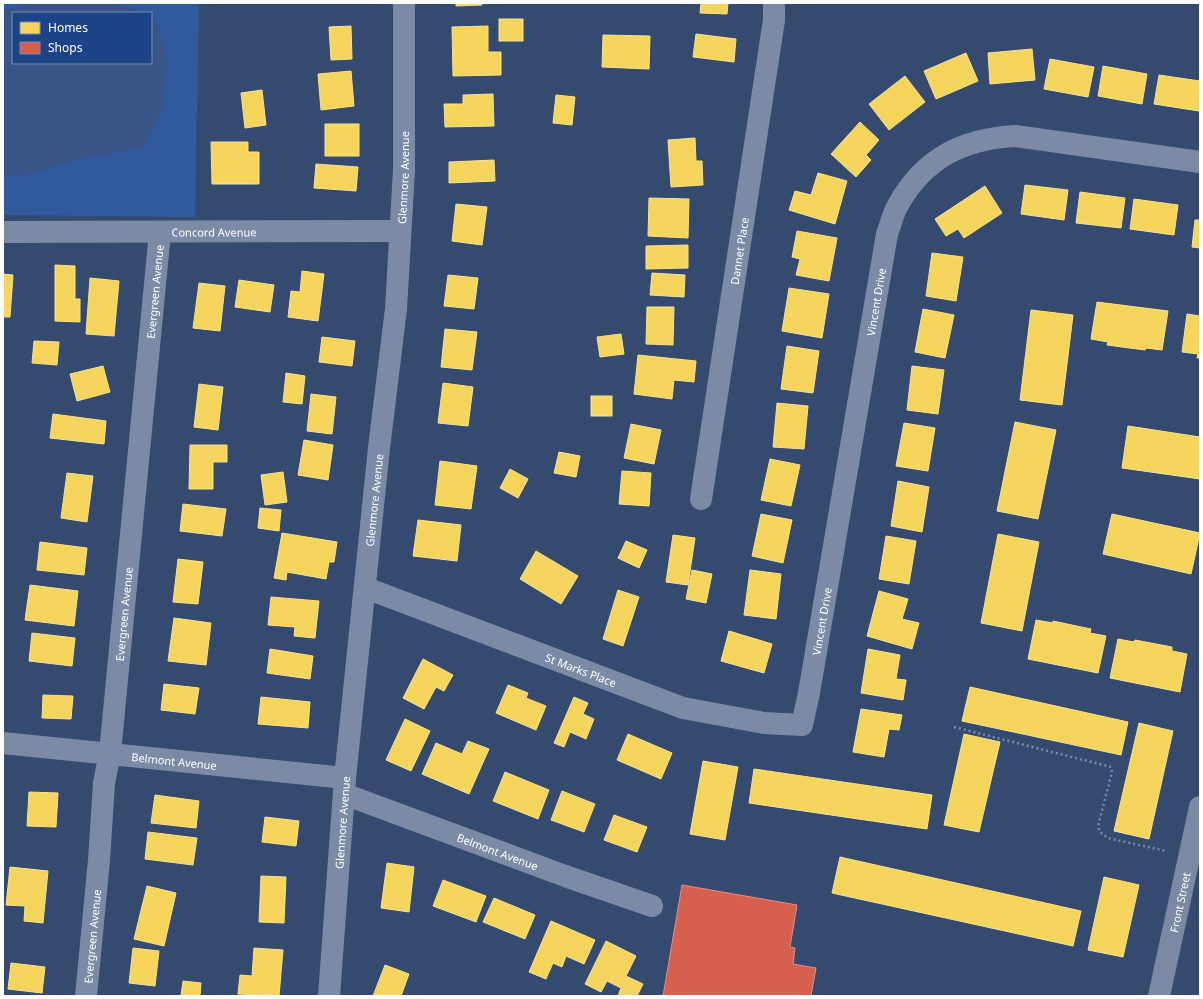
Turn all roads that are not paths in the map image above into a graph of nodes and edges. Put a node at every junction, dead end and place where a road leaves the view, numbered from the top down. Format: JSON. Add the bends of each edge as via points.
{"nodes":[{"id":1,"x":404,"y":3,"type":"edge"},
{"id":2,"x":774,"y":3,"type":"edge"},
{"id":3,"x":1200,"y":162,"type":"edge"},
{"id":4,"x":400,"y":231,"type":"junction"},
{"id":5,"x":3,"y":232,"type":"edge"},
{"id":6,"x":160,"y":232,"type":"junction"},
{"id":7,"x":701,"y":499,"type":"dead end"},
{"id":8,"x":366,"y":588,"type":"junction"},
{"id":9,"x":802,"y":725,"type":"joint"},
{"id":10,"x":3,"y":743,"type":"edge"},
{"id":11,"x":110,"y":753,"type":"junction"},
{"id":12,"x":345,"y":786,"type":"junction"},
{"id":13,"x":1200,"y":807,"type":"edge"},
{"id":14,"x":652,"y":906,"type":"dead end"},
{"id":15,"x":86,"y":996,"type":"edge"},
{"id":16,"x":329,"y":996,"type":"edge"},
{"id":17,"x":1159,"y":996,"type":"edge"}],
"edges":[{"from":1,"to":4,"type":"street","name":"Glenmore Avenue","via":[[404,170]]},
{"from":2,"to":7,"type":"street","name":"Dannet Place","via":[[774,20]]},
{"from":3,"to":9,"type":"street","name":"Vincent Drive","via":[[1015,136],[993,137],[963,145],[921,172],[898,205],[887,234]]},
{"from":4,"to":6,"type":"street","name":"Concord Avenue"},
{"from":4,"to":8,"type":"street","name":"Glenmore Avenue","via":[[396,309],[379,448]]},
{"from":5,"to":6,"type":"street","name":"Concord Avenue"},
{"from":6,"to":11,"type":"street","name":"Evergreen Avenue"},
{"from":8,"to":9,"type":"street","name":"St Marks Place","via":[[683,708],[764,722]]},
{"from":8,"to":12,"type":"street","name":"Glenmore Avenue"},
{"from":10,"to":11,"type":"street","name":"Belmont Avenue"},
{"from":11,"to":12,"type":"street","name":"Belmont Avenue"},
{"from":11,"to":15,"type":"street","name":"Evergreen Avenue","via":[[104,783]]},
{"from":12,"to":14,"type":"street","name":"Belmont Avenue","via":[[565,876]]},
{"from":12,"to":16,"type":"street","name":"Glenmore Avenue"},
{"from":13,"to":17,"type":"main road","name":"Front Street"}]}
